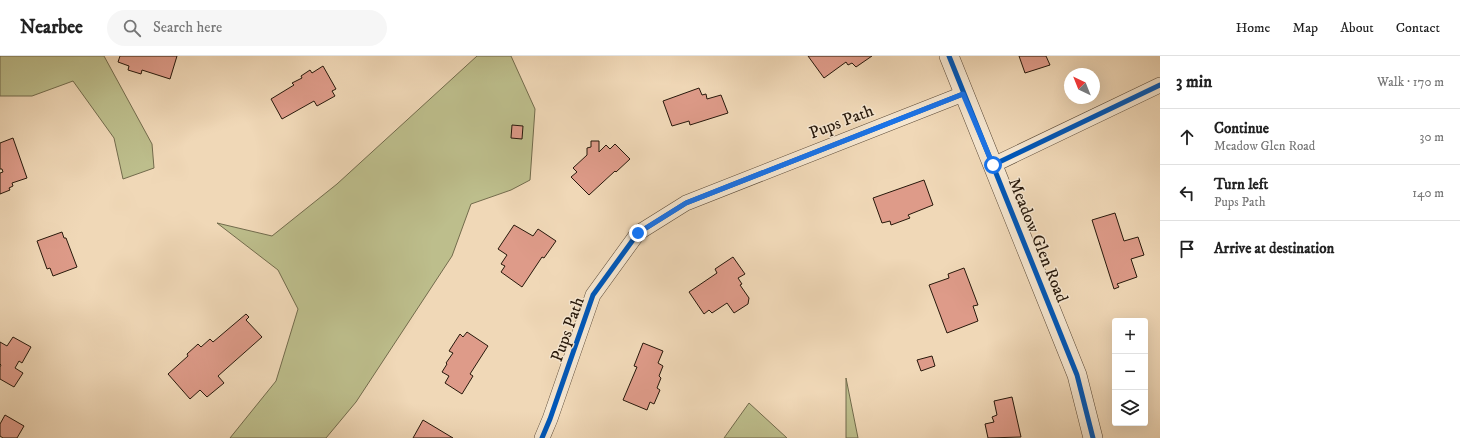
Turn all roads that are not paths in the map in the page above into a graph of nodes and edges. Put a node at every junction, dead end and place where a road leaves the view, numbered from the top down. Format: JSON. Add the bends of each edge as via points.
{"nodes":[{"id":1,"x":949,"y":56,"type":"edge"},
{"id":2,"x":1160,"y":85,"type":"edge"},
{"id":3,"x":963,"y":94,"type":"junction"},
{"id":4,"x":993,"y":165,"type":"junction"},
{"id":5,"x":542,"y":438,"type":"edge"},
{"id":6,"x":1093,"y":438,"type":"edge"}],
"edges":[{"from":1,"to":3,"type":"street","name":"Meadow Glen Road"},
{"from":2,"to":4,"type":"street"},
{"from":3,"to":4,"type":"street","name":"Meadow Glen Road"},
{"from":3,"to":5,"type":"street","name":"Pups Path","via":[[686,203],[638,233],[593,295]]},
{"from":4,"to":6,"type":"street","name":"Meadow Glen Road","via":[[1077,374]]}]}
